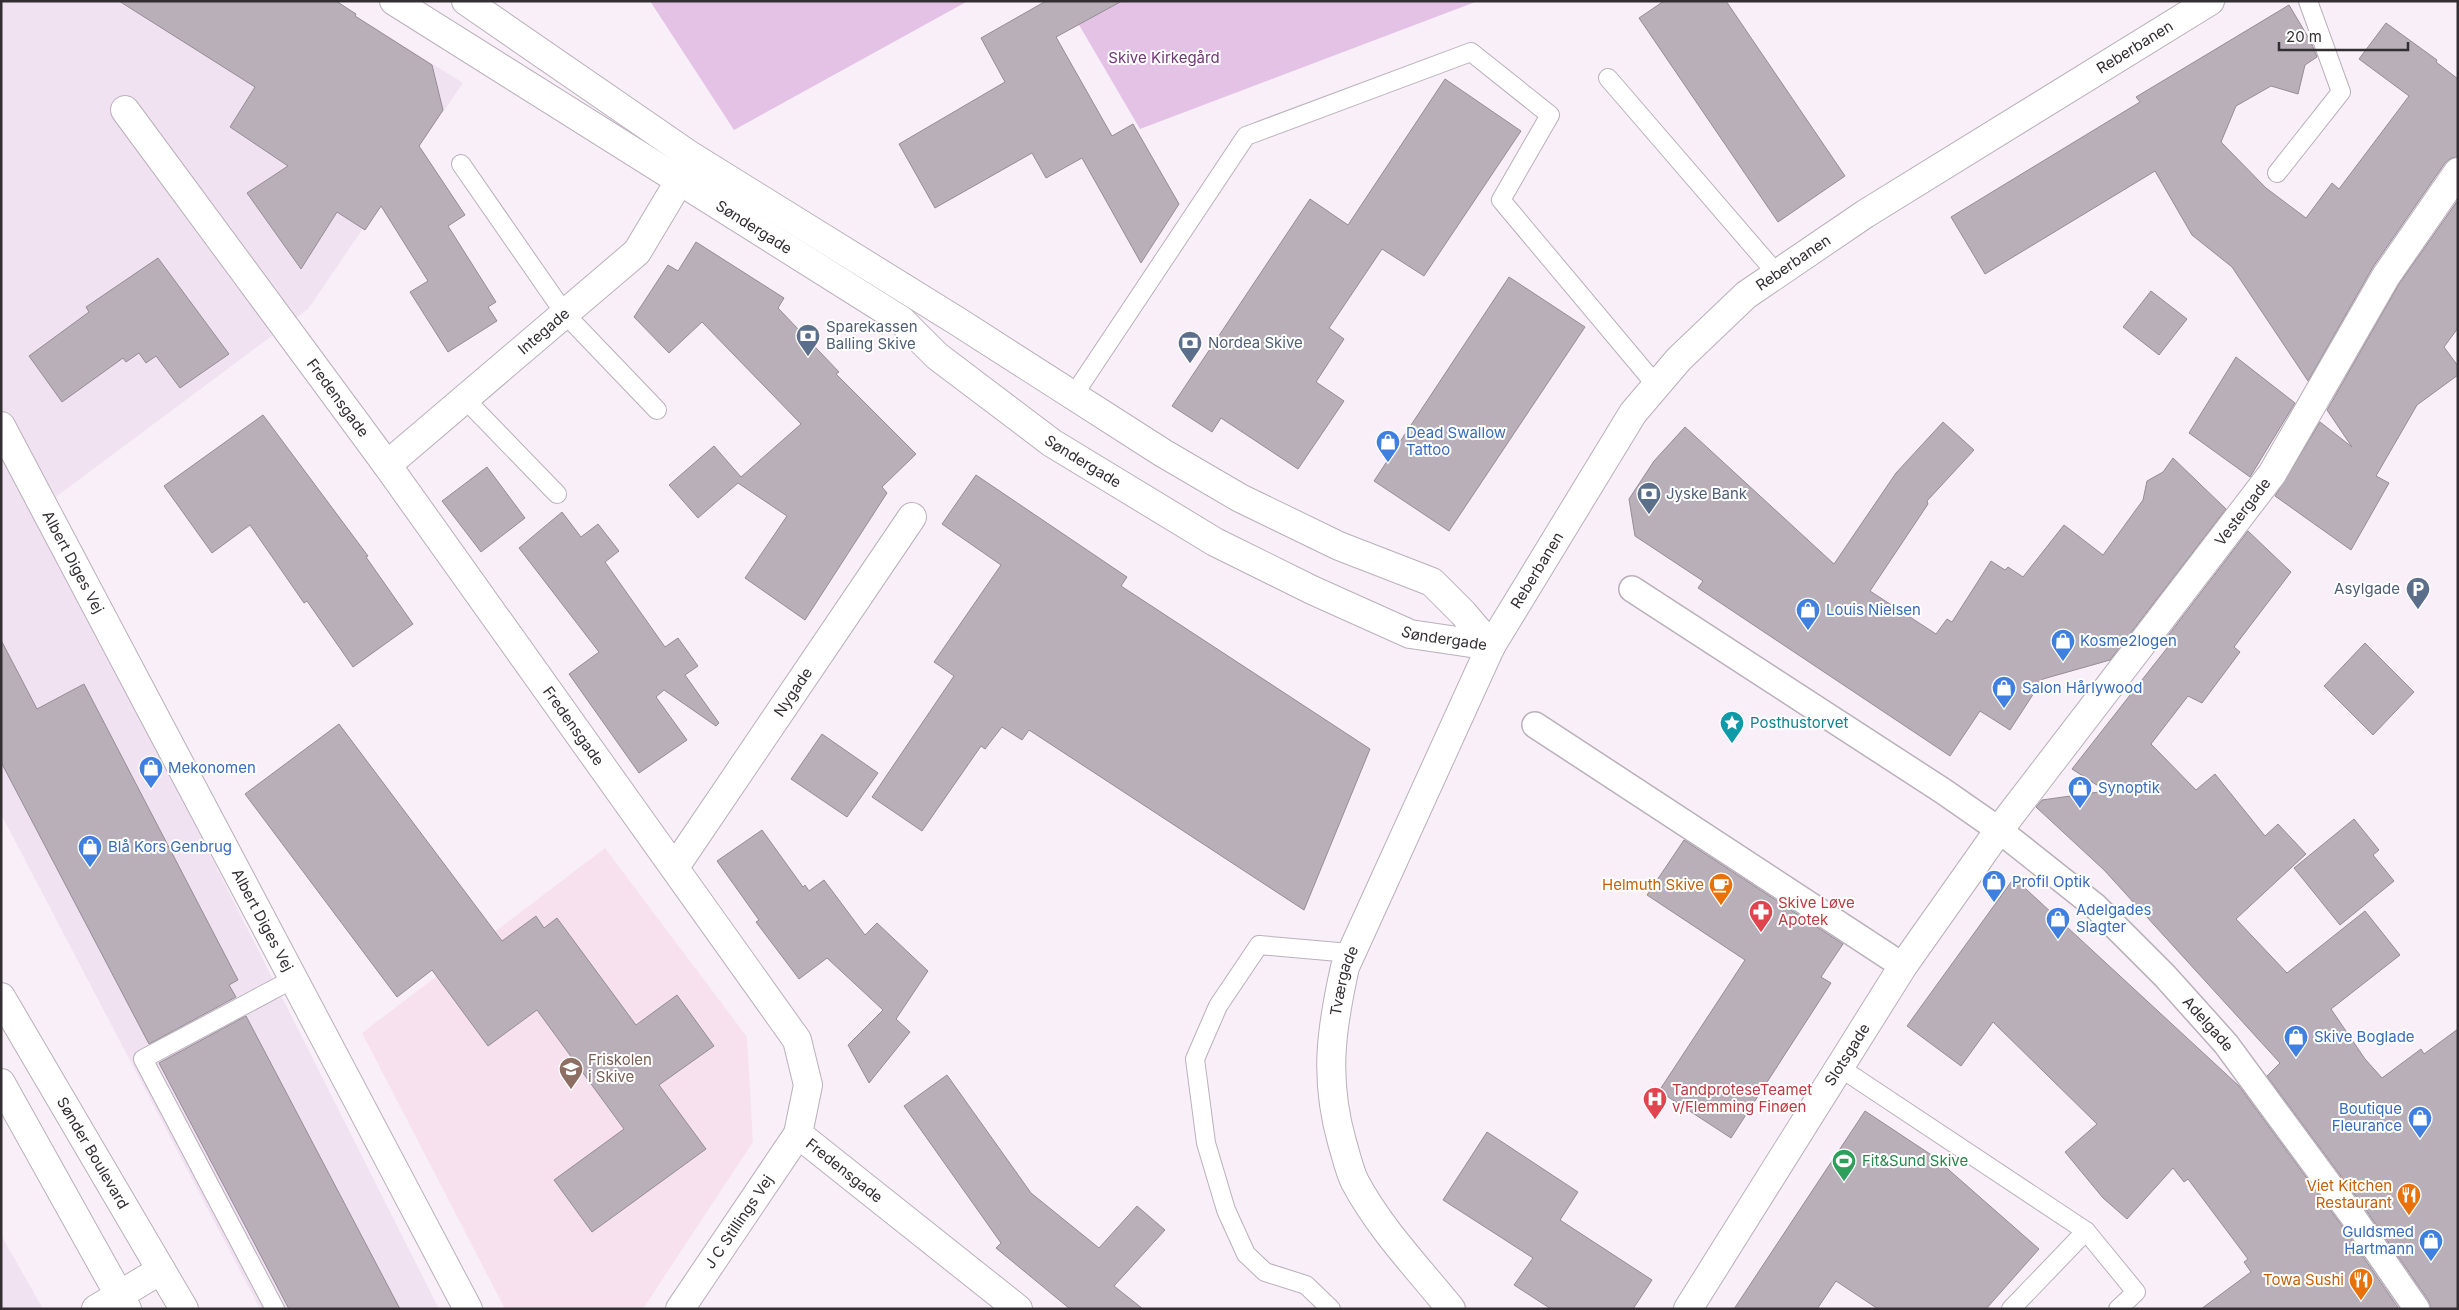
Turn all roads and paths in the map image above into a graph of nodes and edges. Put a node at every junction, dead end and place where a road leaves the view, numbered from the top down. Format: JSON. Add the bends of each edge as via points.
{"nodes":[{"id":1,"x":394,"y":1,"type":"edge"},
{"id":2,"x":466,"y":1,"type":"edge"},
{"id":3,"x":2210,"y":1,"type":"edge"},
{"id":4,"x":2308,"y":1,"type":"edge"},
{"id":5,"x":1608,"y":78,"type":"dead end"},
{"id":6,"x":125,"y":110,"type":"dead end"},
{"id":7,"x":460,"y":164,"type":"dead end"},
{"id":8,"x":2458,"y":172,"type":"edge"},
{"id":9,"x":2277,"y":173,"type":"dead end"},
{"id":10,"x":680,"y":180,"type":"junction"},
{"id":11,"x":1777,"y":274,"type":"junction"},
{"id":12,"x":565,"y":314,"type":"junction"},
{"id":13,"x":1656,"y":385,"type":"junction"},
{"id":14,"x":1073,"y":396,"type":"junction"},
{"id":15,"x":465,"y":399,"type":"junction"},
{"id":16,"x":657,"y":410,"type":"dead end"},
{"id":17,"x":1,"y":426,"type":"edge"},
{"id":18,"x":387,"y":465,"type":"junction"},
{"id":19,"x":557,"y":494,"type":"dead end"},
{"id":20,"x":912,"y":517,"type":"dead end"},
{"id":21,"x":1632,"y":589,"type":"dead end"},
{"id":22,"x":1491,"y":646,"type":"junction"},
{"id":23,"x":1535,"y":725,"type":"dead end"},
{"id":24,"x":1999,"y":830,"type":"junction"},
{"id":25,"x":675,"y":867,"type":"junction"},
{"id":26,"x":1350,"y":953,"type":"junction"},
{"id":27,"x":1902,"y":966,"type":"junction"},
{"id":28,"x":293,"y":979,"type":"junction"},
{"id":29,"x":1,"y":997,"type":"edge"},
{"id":30,"x":1839,"y":1067,"type":"junction"},
{"id":31,"x":1,"y":1083,"type":"edge"},
{"id":32,"x":798,"y":1134,"type":"junction"},
{"id":33,"x":2086,"y":1231,"type":"junction"},
{"id":34,"x":161,"y":1270,"type":"junction"},
{"id":35,"x":123,"y":1302,"type":"edge"},
{"id":36,"x":96,"y":1309,"type":"edge"},
{"id":37,"x":184,"y":1309,"type":"edge"},
{"id":38,"x":275,"y":1309,"type":"edge"},
{"id":39,"x":468,"y":1309,"type":"edge"},
{"id":40,"x":680,"y":1309,"type":"edge"},
{"id":41,"x":1018,"y":1309,"type":"edge"},
{"id":42,"x":1331,"y":1309,"type":"edge"},
{"id":43,"x":1451,"y":1309,"type":"edge"},
{"id":44,"x":1688,"y":1309,"type":"edge"},
{"id":45,"x":2011,"y":1309,"type":"edge"},
{"id":46,"x":2118,"y":1309,"type":"edge"},
{"id":47,"x":2417,"y":1309,"type":"edge"}],
"edges":[{"from":1,"to":10,"type":"street","name":"Søndergade"},
{"from":2,"to":14,"type":"street","name":"Søndergade","via":[[691,156]]},
{"from":3,"to":11,"type":"street","name":"Reberbanen","via":[[1865,214]]},
{"from":4,"to":9,"type":"lane","via":[[2341,92]]},
{"from":5,"to":11,"type":"lane"},
{"from":6,"to":18,"type":"street","name":"Fredensgade"},
{"from":7,"to":12,"type":"lane"},
{"from":8,"to":24,"type":"street","name":"Vestergade","via":[[2386,276],[2272,474]]},
{"from":10,"to":12,"type":"street","name":"Integade","via":[[637,252]]},
{"from":10,"to":22,"type":"street","name":"Søndergade","via":[[901,320],[937,356],[1052,443],[1200,534],[1410,634]]},
{"from":11,"to":13,"type":"street","name":"Reberbanen","via":[[1746,294]]},
{"from":12,"to":15,"type":"street","name":"Integade"},
{"from":12,"to":16,"type":"lane"},
{"from":13,"to":14,"type":"lane","via":[[1501,200],[1550,114],[1471,52],[1246,136]]},
{"from":13,"to":22,"type":"street","name":"Reberbanen","via":[[1628,421]]},
{"from":14,"to":22,"type":"street","name":"Søndergade","via":[[1240,498],[1339,546],[1432,582]]},
{"from":15,"to":18,"type":"street","name":"Integade"},
{"from":15,"to":19,"type":"lane"},
{"from":17,"to":28,"type":"street","name":"Albert Diges Vej"},
{"from":18,"to":25,"type":"street","name":"Fredensgade"},
{"from":20,"to":25,"type":"street","name":"Nygade"},
{"from":21,"to":24,"type":"street","name":"Adelgade"},
{"from":22,"to":26,"type":"street","name":"Tværgade"},
{"from":23,"to":27,"type":"street"},
{"from":24,"to":27,"type":"street","name":"Slotsgade"},
{"from":24,"to":47,"type":"street","name":"Adelgade","via":[[2095,906],[2165,976],[2226,1044]]},
{"from":25,"to":32,"type":"street","name":"Fredensgade","via":[[797,1040],[808,1085]]},
{"from":26,"to":42,"type":"lane","via":[[1259,945],[1218,1006],[1195,1059],[1206,1143],[1226,1210],[1246,1254],[1265,1272],[1306,1285]]},
{"from":26,"to":43,"type":"street","name":"Tværgade","via":[[1334,1015],[1330,1071],[1333,1105],[1344,1149],[1354,1180],[1373,1212]]},
{"from":27,"to":30,"type":"street","name":"Slotsgade"},
{"from":28,"to":38,"type":"lane","via":[[143,1059]]},
{"from":28,"to":39,"type":"street","name":"Albert Diges Vej"},
{"from":29,"to":34,"type":"street","name":"Sønder Boulevard"},
{"from":30,"to":33,"type":"lane"},
{"from":30,"to":44,"type":"street","name":"Slotsgade"},
{"from":31,"to":35,"type":"street"},
{"from":32,"to":40,"type":"street","name":"J C Stillings Vej"},
{"from":32,"to":41,"type":"street","name":"Fredensgade"},
{"from":33,"to":45,"type":"lane"},
{"from":33,"to":46,"type":"lane","via":[[2136,1292]]},
{"from":34,"to":35,"type":"street"},
{"from":34,"to":37,"type":"street","name":"Sønder Boulevard"},
{"from":35,"to":36,"type":"street"}]}
